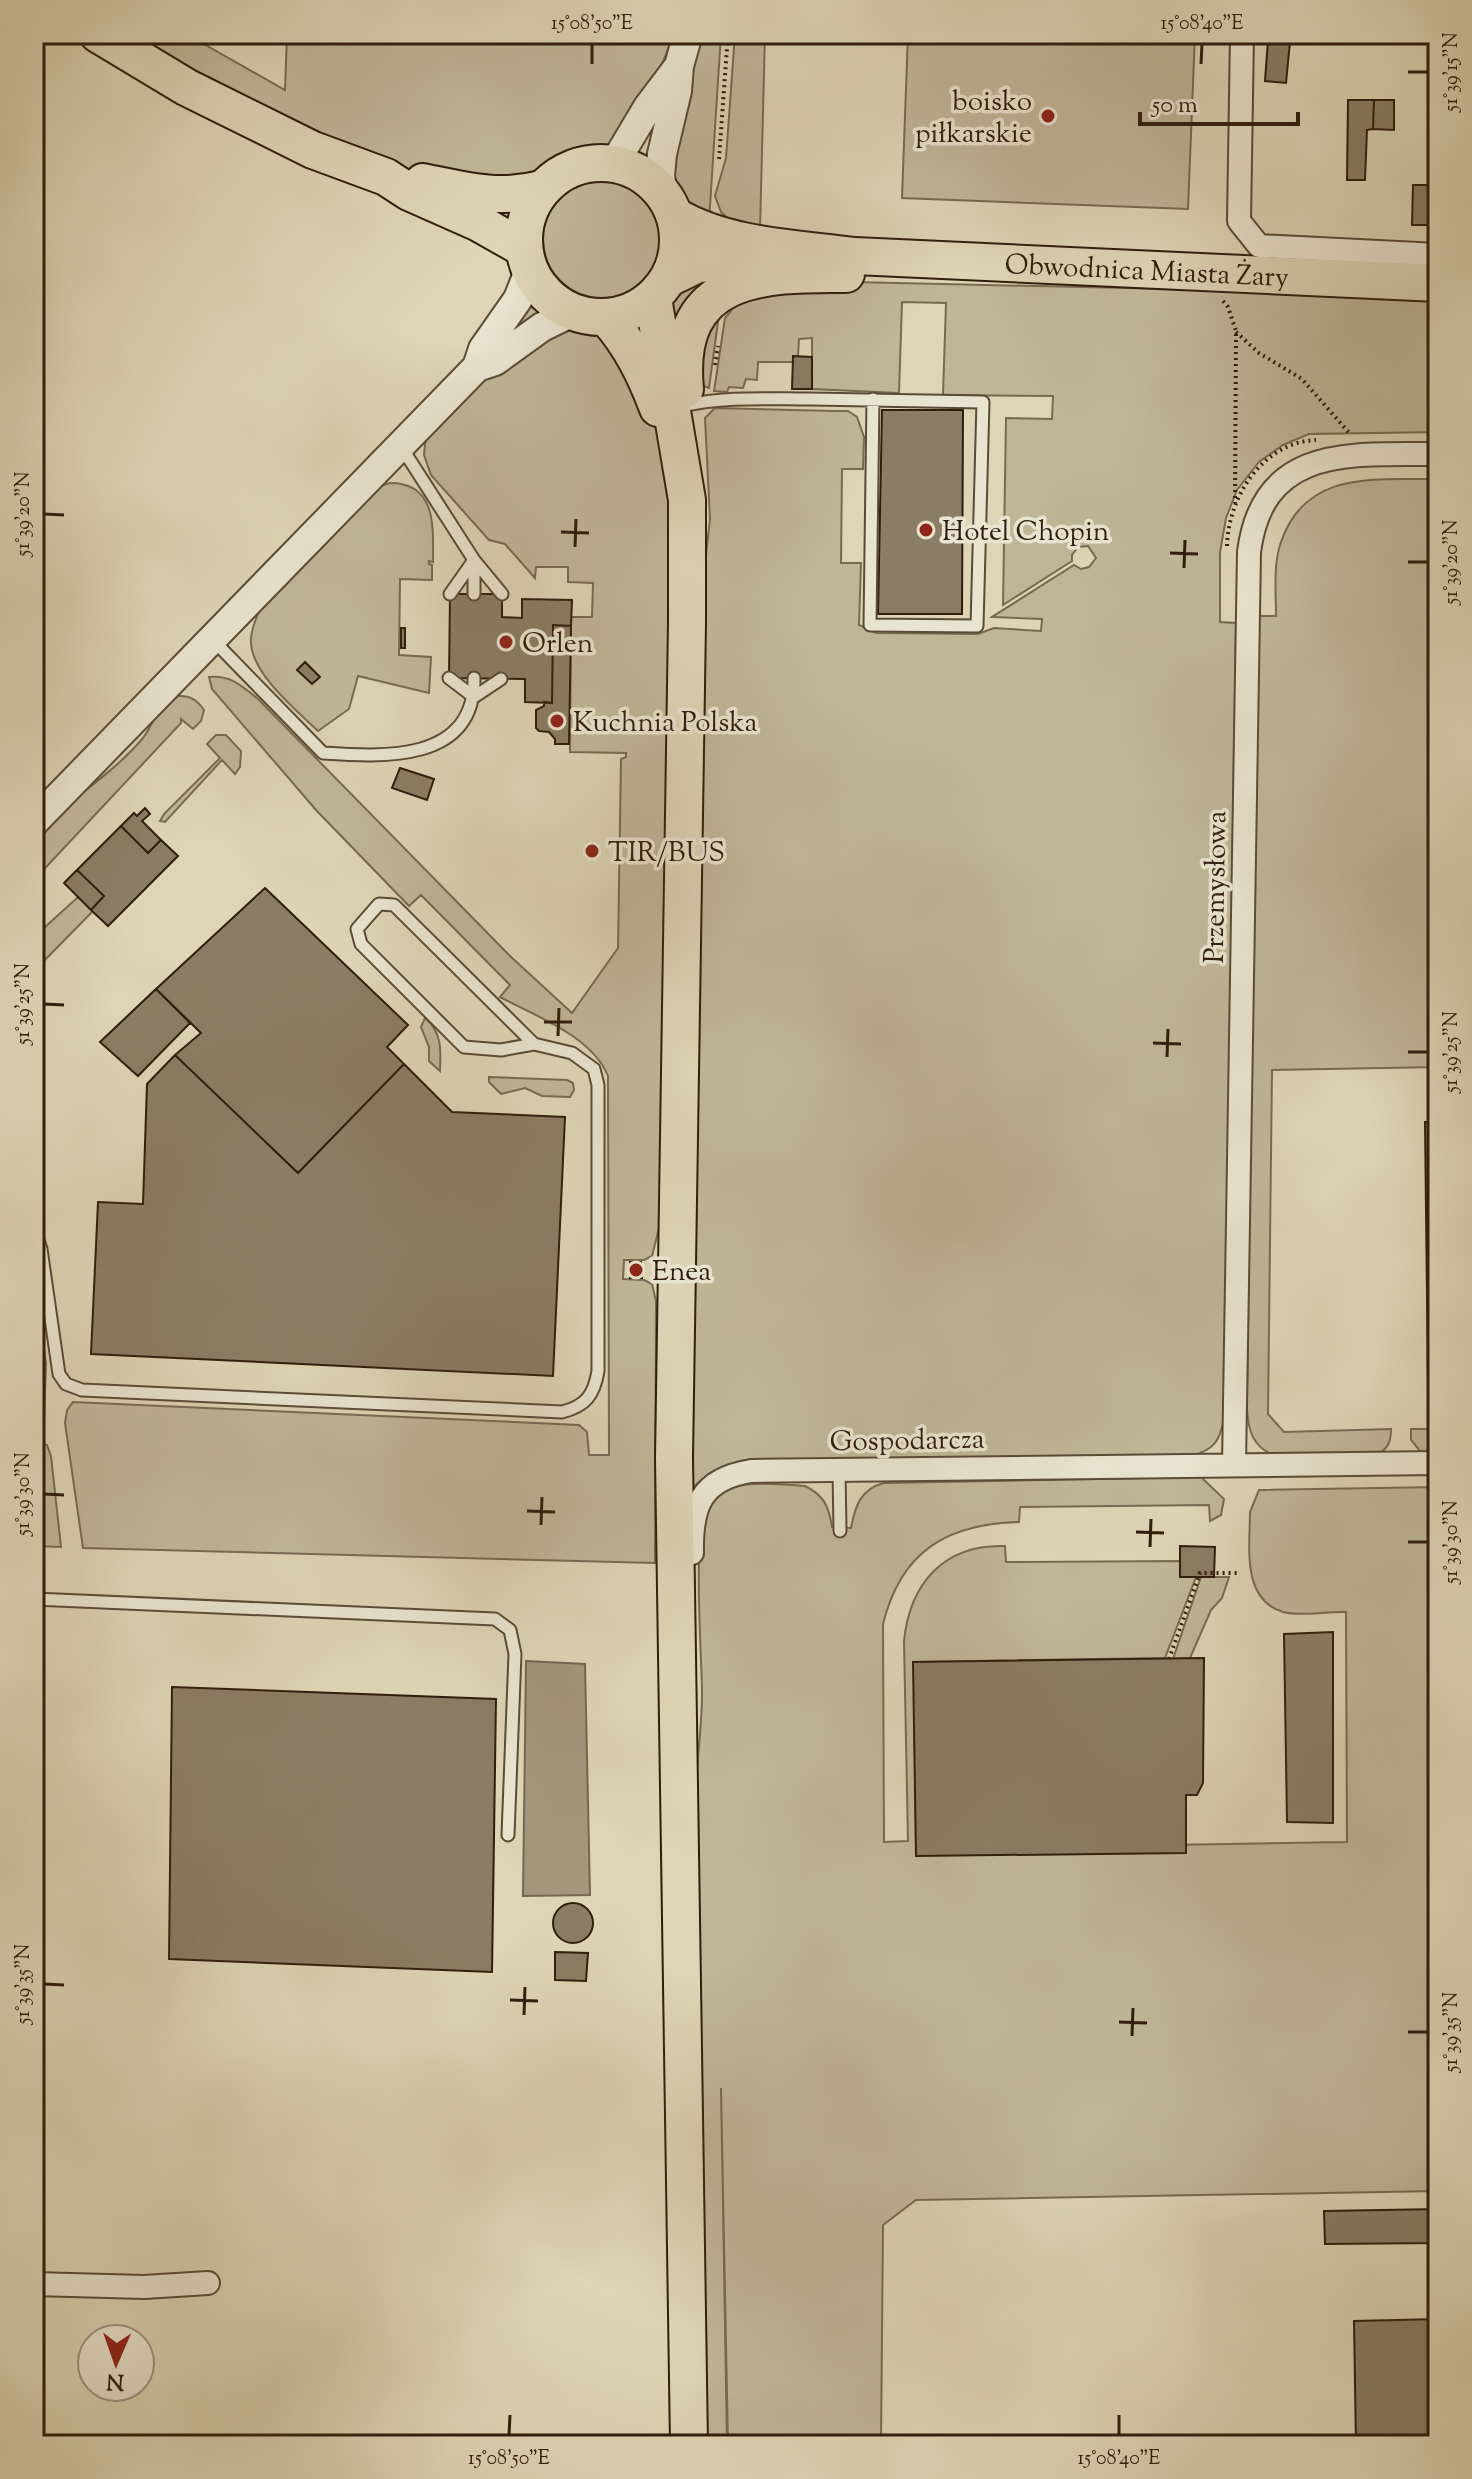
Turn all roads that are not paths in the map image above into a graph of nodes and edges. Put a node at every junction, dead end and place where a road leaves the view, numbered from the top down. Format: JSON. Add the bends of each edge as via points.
{"nodes":[{"id":1,"x":98,"y":34,"type":"edge"},
{"id":2,"x":688,"y":34,"type":"edge"},
{"id":3,"x":1242,"y":34,"type":"edge"},
{"id":4,"x":679,"y":66,"type":"junction"},
{"id":5,"x":614,"y":164,"type":"junction"},
{"id":6,"x":386,"y":177,"type":"junction"},
{"id":7,"x":542,"y":189,"type":"junction"},
{"id":8,"x":669,"y":205,"type":"junction"},
{"id":9,"x":1438,"y":255,"type":"edge"},
{"id":10,"x":855,"y":256,"type":"junction"},
{"id":11,"x":526,"y":259,"type":"junction"},
{"id":12,"x":1123,"y":267,"type":"junction"},
{"id":13,"x":1438,"y":283,"type":"edge"},
{"id":14,"x":661,"y":288,"type":"junction"},
{"id":15,"x":590,"y":315,"type":"junction"},
{"id":16,"x":477,"y":367,"type":"junction"},
{"id":17,"x":873,"y":399,"type":"junction"},
{"id":18,"x":673,"y":409,"type":"junction"},
{"id":19,"x":401,"y":445,"type":"junction"},
{"id":20,"x":1438,"y":454,"type":"edge"},
{"id":21,"x":474,"y":560,"type":"junction"},
{"id":22,"x":450,"y":594,"type":"dead end"},
{"id":23,"x":474,"y":594,"type":"dead end"},
{"id":24,"x":502,"y":594,"type":"dead end"},
{"id":25,"x":687,"y":622,"type":"junction"},
{"id":26,"x":211,"y":639,"type":"junction"},
{"id":27,"x":449,"y":678,"type":"dead end"},
{"id":28,"x":474,"y":678,"type":"dead end"},
{"id":29,"x":501,"y":679,"type":"dead end"},
{"id":30,"x":474,"y":697,"type":"junction"},
{"id":31,"x":34,"y":822,"type":"edge"},
{"id":32,"x":534,"y":1044,"type":"junction"},
{"id":33,"x":34,"y":1229,"type":"edge"},
{"id":34,"x":1438,"y":1463,"type":"edge"},
{"id":35,"x":1234,"y":1465,"type":"junction"},
{"id":36,"x":839,"y":1470,"type":"junction"},
{"id":37,"x":840,"y":1531,"type":"dead end"},
{"id":38,"x":34,"y":1599,"type":"edge"},
{"id":39,"x":680,"y":1810,"type":"junction"},
{"id":40,"x":508,"y":1835,"type":"dead end"},
{"id":41,"x":208,"y":2283,"type":"dead end"},
{"id":42,"x":34,"y":2284,"type":"edge"},
{"id":43,"x":689,"y":2445,"type":"edge"}],
"edges":[{"from":1,"to":6,"type":"main road","via":[[186,87],[313,150]]},
{"from":2,"to":4,"type":"street"},
{"from":3,"to":9,"type":"street","via":[[1239,221],[1259,246]]},
{"from":4,"to":5,"type":"street"},
{"from":4,"to":8,"type":"street","via":[[660,176]]},
{"from":5,"to":7,"type":"main road","via":[[567,170]]},
{"from":5,"to":8,"type":"main road","via":[[646,177]]},
{"from":6,"to":7,"type":"main road","via":[[484,194]]},
{"from":6,"to":11,"type":"main road","via":[[479,223]]},
{"from":7,"to":11,"type":"main road","via":[[527,216]]},
{"from":8,"to":10,"type":"main road","via":[[715,234]]},
{"from":8,"to":14,"type":"main road","via":[[678,229],[677,254]]},
{"from":10,"to":12,"type":"main road","name":"Obwodnica Miasta Żary"},
{"from":10,"to":14,"type":"main road","via":[[698,264]]},
{"from":11,"to":15,"type":"main road","via":[[547,296]]},
{"from":11,"to":16,"type":"street","via":[[518,299],[483,349]]},
{"from":12,"to":13,"type":"main road","name":"Obwodnica Miasta Żary"},
{"from":12,"to":18,"type":"main road","via":[[1000,277],[773,275],[741,283],[713,299],[692,326]]},
{"from":14,"to":15,"type":"main road","via":[[630,312]]},
{"from":14,"to":18,"type":"main road"},
{"from":15,"to":16,"type":"street","via":[[542,327],[495,361]]},
{"from":15,"to":18,"type":"main road","via":[[625,339]]},
{"from":16,"to":19,"type":"street"},
{"from":17,"to":17,"type":"lane","via":[[870,625],[977,626],[983,402]]},
{"from":17,"to":18,"type":"lane","via":[[711,399]]},
{"from":18,"to":25,"type":"main road","via":[[687,500]]},
{"from":18,"to":25,"type":"main road","via":[[703,490],[698,575]]},
{"from":19,"to":21,"type":"lane"},
{"from":19,"to":26,"type":"street"},
{"from":20,"to":35,"type":"street","name":"Przemysłowa","via":[[1356,455],[1312,463],[1274,488],[1252,527]]},
{"from":21,"to":22,"type":"lane"},
{"from":21,"to":23,"type":"lane"},
{"from":21,"to":24,"type":"lane"},
{"from":25,"to":39,"type":"main road","via":[[674,1442]]},
{"from":26,"to":30,"type":"lane","via":[[323,753],[389,755],[440,744],[460,725]]},
{"from":26,"to":31,"type":"street"},
{"from":27,"to":30,"type":"lane"},
{"from":28,"to":30,"type":"lane"},
{"from":29,"to":30,"type":"lane"},
{"from":32,"to":32,"type":"lane","via":[[394,905],[379,904],[357,929],[361,944],[464,1047],[501,1050]]},
{"from":32,"to":33,"type":"lane","via":[[572,1053],[594,1069],[598,1085],[598,1371],[586,1404],[574,1409],[82,1390],[66,1384],[59,1374]]},
{"from":34,"to":35,"type":"street","name":"Gospodarcza"},
{"from":35,"to":36,"type":"street","name":"Gospodarcza"},
{"from":36,"to":37,"type":"lane"},
{"from":36,"to":39,"type":"street","name":"Gospodarcza","via":[[736,1473],[715,1483],[700,1500],[691,1538],[694,1702]]},
{"from":38,"to":40,"type":"lane","via":[[495,1619],[510,1630],[515,1654]]},
{"from":39,"to":43,"type":"main road"},
{"from":41,"to":42,"type":"street"}]}
